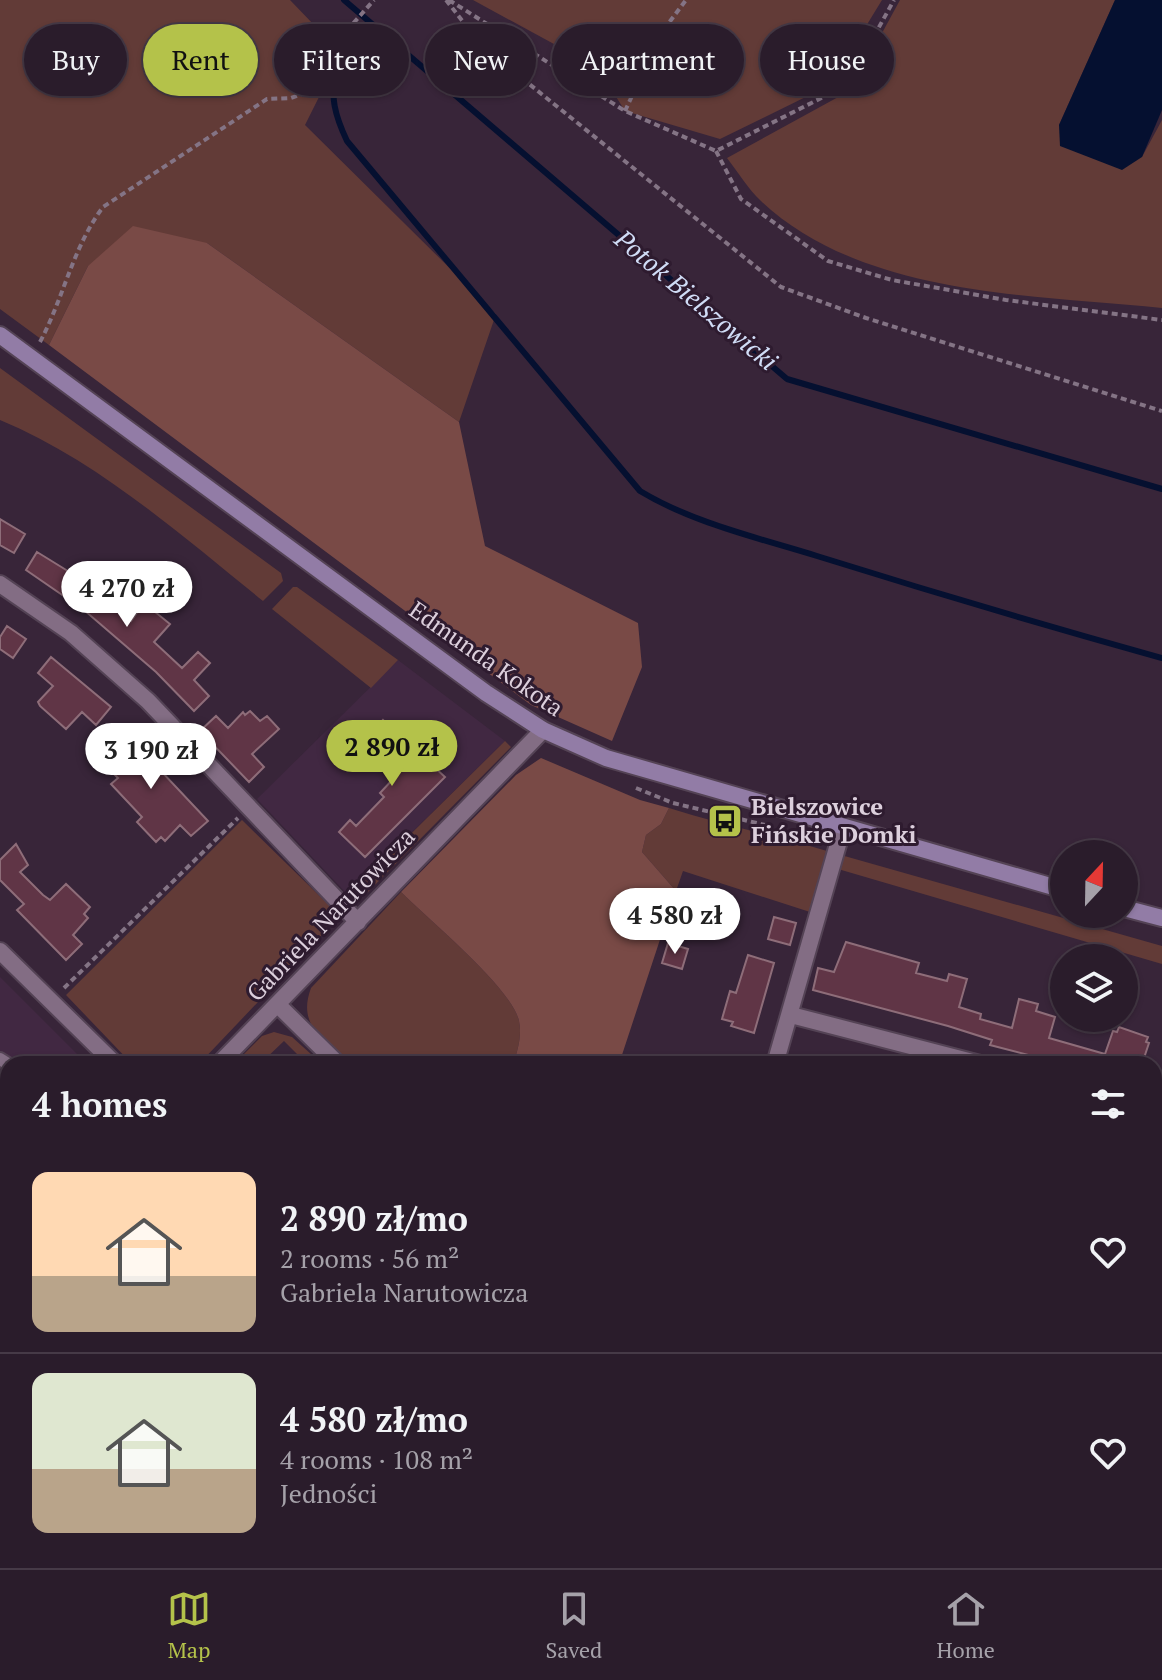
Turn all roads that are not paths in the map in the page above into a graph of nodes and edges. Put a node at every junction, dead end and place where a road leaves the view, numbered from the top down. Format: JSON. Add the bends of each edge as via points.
{"nodes":[{"id":1,"x":0,"y":335,"type":"edge"},
{"id":2,"x":0,"y":584,"type":"edge"},
{"id":3,"x":543,"y":730,"type":"junction"},
{"id":4,"x":843,"y":827,"type":"junction"},
{"id":5,"x":1050,"y":886,"type":"edge"},
{"id":6,"x":1138,"y":912,"type":"edge"},
{"id":7,"x":1162,"y":918,"type":"edge"},
{"id":8,"x":358,"y":922,"type":"junction"},
{"id":9,"x":1,"y":955,"type":"edge"},
{"id":10,"x":278,"y":1005,"type":"junction"},
{"id":11,"x":791,"y":1015,"type":"junction"},
{"id":12,"x":107,"y":1056,"type":"edge"},
{"id":13,"x":227,"y":1056,"type":"edge"},
{"id":14,"x":330,"y":1056,"type":"edge"},
{"id":15,"x":778,"y":1056,"type":"edge"},
{"id":16,"x":949,"y":1056,"type":"edge"}],
"edges":[{"from":1,"to":3,"type":"street","name":"Edmunda Kokota"},
{"from":2,"to":8,"type":"street","via":[[71,633],[115,672]]},
{"from":3,"to":4,"type":"street","name":"Edmunda Kokota","via":[[620,762]]},
{"from":3,"to":8,"type":"street","name":"Gabriela Narutowicza"},
{"from":4,"to":5,"type":"street","name":"Edmunda Kokota"},
{"from":4,"to":11,"type":"street"},
{"from":6,"to":7,"type":"street"},
{"from":8,"to":10,"type":"street","name":"Gabriela Narutowicza"},
{"from":9,"to":12,"type":"street"},
{"from":10,"to":13,"type":"street","name":"Gabriela Narutowicza"},
{"from":10,"to":14,"type":"street"},
{"from":11,"to":15,"type":"street"},
{"from":11,"to":16,"type":"street"}]}
